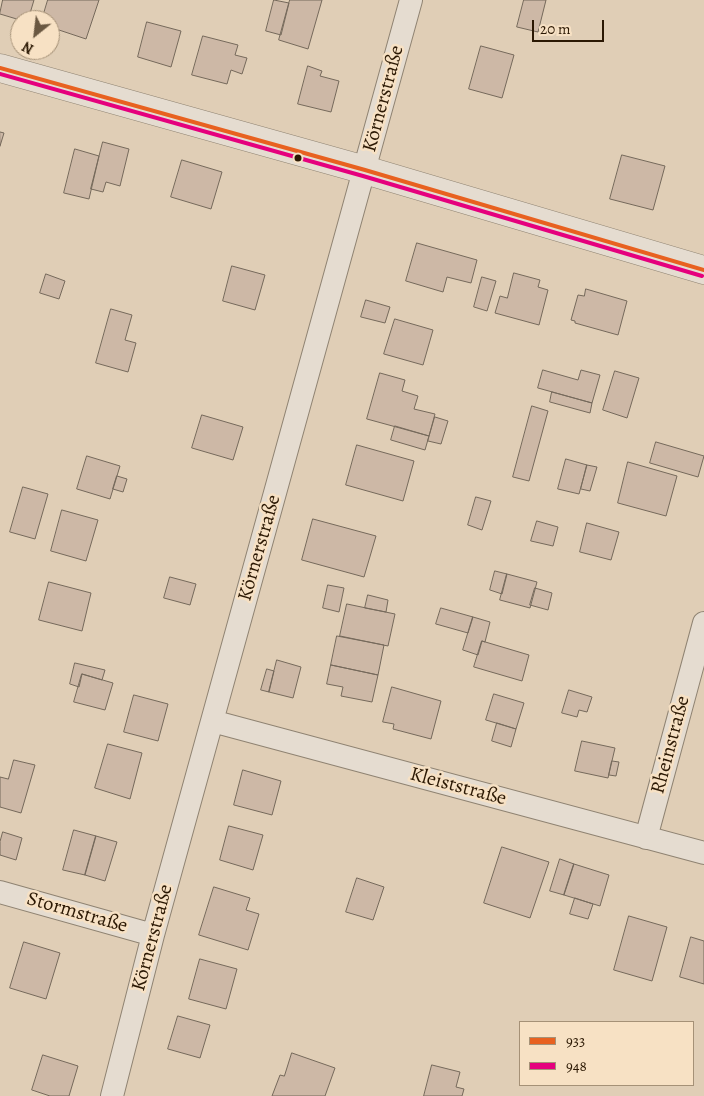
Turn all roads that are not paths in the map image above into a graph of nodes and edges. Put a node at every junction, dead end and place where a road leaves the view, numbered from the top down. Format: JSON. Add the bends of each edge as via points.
{"nodes":[{"id":1,"x":411,"y":0,"type":"edge"},
{"id":2,"x":0,"y":68,"type":"edge"},
{"id":3,"x":365,"y":170,"type":"junction"},
{"id":4,"x":704,"y":270,"type":"edge"},
{"id":5,"x":704,"y":623,"type":"edge"},
{"id":6,"x":212,"y":721,"type":"junction"},
{"id":7,"x":646,"y":838,"type":"junction"},
{"id":8,"x":704,"y":853,"type":"edge"},
{"id":9,"x":0,"y":892,"type":"edge"},
{"id":10,"x":153,"y":934,"type":"junction"},
{"id":11,"x":112,"y":1096,"type":"edge"}],
"edges":[{"from":1,"to":3,"type":"street","name":"Körnerstraße"},
{"from":2,"to":3,"type":"street"},
{"from":3,"to":4,"type":"street"},
{"from":3,"to":6,"type":"street","name":"Körnerstraße"},
{"from":5,"to":7,"type":"street","name":"Rheinstraße"},
{"from":6,"to":7,"type":"street","name":"Kleiststraße"},
{"from":6,"to":10,"type":"street","name":"Körnerstraße"},
{"from":7,"to":8,"type":"street","name":"Kleiststraße"},
{"from":9,"to":10,"type":"street","name":"Stormstraße"},
{"from":10,"to":11,"type":"street","name":"Körnerstraße"}]}
